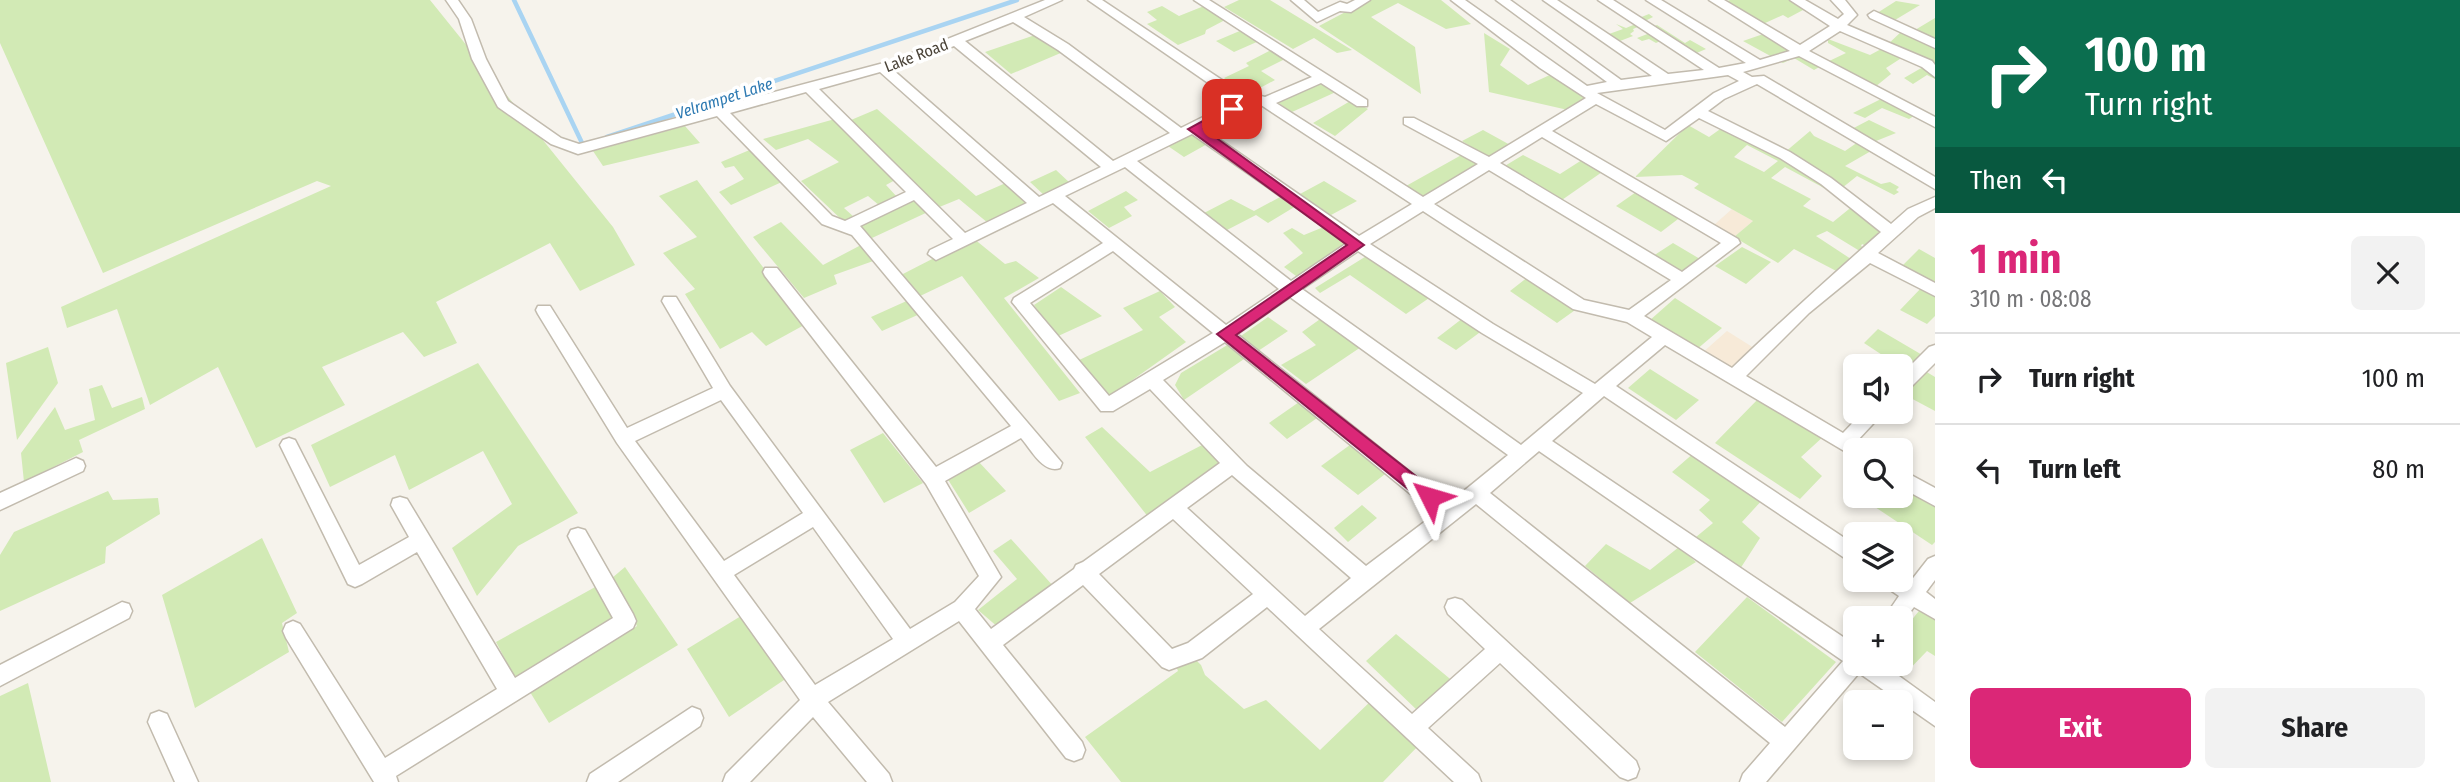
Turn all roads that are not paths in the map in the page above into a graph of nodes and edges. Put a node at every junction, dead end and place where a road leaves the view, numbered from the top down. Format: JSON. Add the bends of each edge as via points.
{"nodes":[{"id":1,"x":452,"y":0,"type":"edge"},
{"id":2,"x":1056,"y":0,"type":"edge"},
{"id":3,"x":1094,"y":0,"type":"edge"},
{"id":4,"x":1200,"y":0,"type":"edge"},
{"id":5,"x":1297,"y":0,"type":"edge"},
{"id":6,"x":1364,"y":0,"type":"edge"},
{"id":7,"x":1457,"y":0,"type":"edge"},
{"id":8,"x":1502,"y":0,"type":"edge"},
{"id":9,"x":1604,"y":0,"type":"edge"},
{"id":10,"x":1652,"y":0,"type":"edge"},
{"id":11,"x":1715,"y":0,"type":"edge"},
{"id":12,"x":1796,"y":0,"type":"edge"},
{"id":13,"x":1837,"y":0,"type":"edge"},
{"id":14,"x":1554,"y":1,"type":"edge"},
{"id":15,"x":1343,"y":4,"type":"edge"},
{"id":16,"x":1521,"y":13,"type":"junction"},
{"id":17,"x":1874,"y":15,"type":"dead end"},
{"id":18,"x":1013,"y":16,"type":"junction"},
{"id":19,"x":1491,"y":24,"type":"junction"},
{"id":20,"x":1840,"y":26,"type":"junction"},
{"id":21,"x":955,"y":40,"type":"junction"},
{"id":22,"x":1935,"y":44,"type":"edge"},
{"id":23,"x":1801,"y":50,"type":"junction"},
{"id":24,"x":1758,"y":65,"type":"junction"},
{"id":25,"x":883,"y":68,"type":"junction"},
{"id":26,"x":1726,"y":72,"type":"junction"},
{"id":27,"x":1935,"y":73,"type":"edge"},
{"id":28,"x":1321,"y":78,"type":"junction"},
{"id":29,"x":1665,"y":78,"type":"junction"},
{"id":30,"x":1751,"y":81,"type":"junction"},
{"id":31,"x":1617,"y":83,"type":"junction"},
{"id":32,"x":810,"y":88,"type":"junction"},
{"id":33,"x":1591,"y":95,"type":"junction"},
{"id":34,"x":1258,"y":100,"type":"junction"},
{"id":35,"x":1362,"y":103,"type":"dead end"},
{"id":36,"x":1699,"y":112,"type":"junction"},
{"id":37,"x":721,"y":113,"type":"junction"},
{"id":38,"x":1409,"y":121,"type":"dead end"},
{"id":39,"x":1935,"y":123,"type":"edge"},
{"id":40,"x":1187,"y":131,"type":"junction"},
{"id":41,"x":1543,"y":132,"type":"junction"},
{"id":42,"x":1119,"y":164,"type":"junction"},
{"id":43,"x":1490,"y":164,"type":"junction"},
{"id":44,"x":1935,"y":184,"type":"edge"},
{"id":45,"x":916,"y":193,"type":"junction"},
{"id":46,"x":1055,"y":196,"type":"junction"},
{"id":47,"x":1935,"y":202,"type":"edge"},
{"id":48,"x":1424,"y":203,"type":"junction"},
{"id":49,"x":1038,"y":205,"type":"junction"},
{"id":50,"x":848,"y":226,"type":"junction"},
{"id":51,"x":1892,"y":233,"type":"junction"},
{"id":52,"x":962,"y":239,"type":"junction"},
{"id":53,"x":1114,"y":243,"type":"junction"},
{"id":54,"x":1357,"y":245,"type":"junction"},
{"id":55,"x":936,"y":254,"type":"dead end"},
{"id":56,"x":1869,"y":255,"type":"junction"},
{"id":57,"x":771,"y":272,"type":"dead end"},
{"id":58,"x":1682,"y":279,"type":"junction"},
{"id":59,"x":1292,"y":290,"type":"junction"},
{"id":60,"x":1935,"y":290,"type":"edge"},
{"id":61,"x":670,"y":302,"type":"dead end"},
{"id":62,"x":544,"y":310,"type":"dead end"},
{"id":63,"x":1632,"y":317,"type":"junction"},
{"id":64,"x":1225,"y":334,"type":"junction"},
{"id":65,"x":1663,"y":337,"type":"junction"},
{"id":66,"x":1935,"y":352,"type":"edge"},
{"id":67,"x":1913,"y":374,"type":"edge"},
{"id":68,"x":1735,"y":376,"type":"junction"},
{"id":69,"x":1151,"y":379,"type":"junction"},
{"id":70,"x":1600,"y":390,"type":"junction"},
{"id":71,"x":724,"y":391,"type":"junction"},
{"id":72,"x":1023,"y":429,"type":"junction"},
{"id":73,"x":622,"y":438,"type":"junction"},
{"id":74,"x":1538,"y":441,"type":"junction"},
{"id":75,"x":1843,"y":441,"type":"edge"},
{"id":76,"x":289,"y":445,"type":"dead end"},
{"id":77,"x":1522,"y":455,"type":"junction"},
{"id":78,"x":1053,"y":463,"type":"dead end"},
{"id":79,"x":1233,"y":464,"type":"junction"},
{"id":80,"x":76,"y":466,"type":"dead end"},
{"id":81,"x":933,"y":478,"type":"junction"},
{"id":82,"x":1913,"y":485,"type":"edge"},
{"id":83,"x":1476,"y":494,"type":"junction"},
{"id":84,"x":1935,"y":498,"type":"edge"},
{"id":85,"x":0,"y":502,"type":"edge"},
{"id":86,"x":400,"y":505,"type":"dead end"},
{"id":87,"x":1172,"y":508,"type":"junction"},
{"id":88,"x":1450,"y":514,"type":"junction"},
{"id":89,"x":816,"y":515,"type":"junction"},
{"id":90,"x":578,"y":536,"type":"dead end"},
{"id":91,"x":421,"y":540,"type":"junction"},
{"id":92,"x":1843,"y":548,"type":"edge"},
{"id":93,"x":1935,"y":565,"type":"edge"},
{"id":94,"x":1083,"y":571,"type":"junction"},
{"id":95,"x":721,"y":573,"type":"junction"},
{"id":96,"x":1367,"y":578,"type":"junction"},
{"id":97,"x":1909,"y":592,"type":"edge"},
{"id":98,"x":1267,"y":594,"type":"junction"},
{"id":99,"x":1913,"y":595,"type":"junction"},
{"id":100,"x":1904,"y":606,"type":"edge"},
{"id":101,"x":1455,"y":607,"type":"dead end"},
{"id":102,"x":962,"y":609,"type":"junction"},
{"id":103,"x":1935,"y":610,"type":"edge"},
{"id":104,"x":122,"y":611,"type":"dead end"},
{"id":105,"x":1304,"y":629,"type":"junction"},
{"id":106,"x":293,"y":631,"type":"dead end"},
{"id":107,"x":907,"y":641,"type":"junction"},
{"id":108,"x":990,"y":642,"type":"junction"},
{"id":109,"x":1500,"y":649,"type":"junction"},
{"id":110,"x":1843,"y":652,"type":"edge"},
{"id":111,"x":1843,"y":674,"type":"edge"},
{"id":112,"x":0,"y":676,"type":"edge"},
{"id":113,"x":1881,"y":676,"type":"edge"},
{"id":114,"x":511,"y":692,"type":"junction"},
{"id":115,"x":814,"y":701,"type":"junction"},
{"id":116,"x":1935,"y":715,"type":"edge"},
{"id":117,"x":692,"y":718,"type":"dead end"},
{"id":118,"x":159,"y":722,"type":"dead end"},
{"id":119,"x":1412,"y":728,"type":"junction"},
{"id":120,"x":1784,"y":740,"type":"junction"},
{"id":121,"x":1074,"y":750,"type":"dead end"},
{"id":122,"x":1628,"y":769,"type":"dead end"},
{"id":123,"x":384,"y":777,"type":"edge"},
{"id":124,"x":187,"y":782,"type":"edge"},
{"id":125,"x":598,"y":782,"type":"edge"},
{"id":126,"x":734,"y":782,"type":"edge"},
{"id":127,"x":881,"y":782,"type":"edge"},
{"id":128,"x":1471,"y":782,"type":"edge"},
{"id":129,"x":1751,"y":782,"type":"edge"}],
"edges":[{"from":1,"to":37,"type":"street","name":"Lake Road","via":[[503,104],[556,142],[578,149],[596,146]]},
{"from":2,"to":18,"type":"street","name":"Lake Road"},
{"from":3,"to":34,"type":"street","via":[[1232,93]]},
{"from":4,"to":28,"type":"street"},
{"from":5,"to":15,"type":"street","via":[[1317,18]]},
{"from":6,"to":15,"type":"street"},
{"from":7,"to":19,"type":"street"},
{"from":8,"to":16,"type":"street"},
{"from":9,"to":26,"type":"street"},
{"from":10,"to":24,"type":"street"},
{"from":11,"to":23,"type":"street"},
{"from":12,"to":20,"type":"street"},
{"from":13,"to":20,"type":"street","via":[[1850,15]]},
{"from":14,"to":16,"type":"street"},
{"from":14,"to":29,"type":"street"},
{"from":16,"to":19,"type":"street"},
{"from":16,"to":31,"type":"street"},
{"from":17,"to":22,"type":"street"},
{"from":18,"to":21,"type":"street","name":"Lake Road"},
{"from":18,"to":40,"type":"street"},
{"from":19,"to":33,"type":"street"},
{"from":20,"to":23,"type":"street"},
{"from":20,"to":27,"type":"street","via":[[1927,64]]},
{"from":21,"to":25,"type":"street","name":"Lake Road"},
{"from":21,"to":42,"type":"street"},
{"from":23,"to":24,"type":"street"},
{"from":23,"to":39,"type":"street"},
{"from":24,"to":26,"type":"street"},
{"from":25,"to":32,"type":"street","name":"Lake Road"},
{"from":25,"to":49,"type":"street"},
{"from":26,"to":29,"type":"street"},
{"from":26,"to":30,"type":"street"},
{"from":28,"to":34,"type":"street"},
{"from":28,"to":35,"type":"street"},
{"from":29,"to":31,"type":"street"},
{"from":30,"to":36,"type":"street","via":[[1719,96]]},
{"from":30,"to":44,"type":"street","via":[[1759,79]]},
{"from":31,"to":33,"type":"street"},
{"from":32,"to":37,"type":"street","name":"Lake Road"},
{"from":32,"to":45,"type":"street"},
{"from":33,"to":36,"type":"street","via":[[1666,136]]},
{"from":33,"to":41,"type":"street"},
{"from":34,"to":40,"type":"street"},
{"from":34,"to":48,"type":"street"},
{"from":36,"to":51,"type":"street","via":[[1806,168]]},
{"from":37,"to":50,"type":"street","via":[[827,220]]},
{"from":38,"to":43,"type":"street"},
{"from":40,"to":42,"type":"street"},
{"from":40,"to":54,"type":"street"},
{"from":41,"to":43,"type":"street"},
{"from":41,"to":58,"type":"street","via":[[1732,243]]},
{"from":42,"to":46,"type":"street"},
{"from":42,"to":59,"type":"street"},
{"from":43,"to":48,"type":"street"},
{"from":43,"to":58,"type":"street"},
{"from":45,"to":50,"type":"street"},
{"from":45,"to":52,"type":"street"},
{"from":46,"to":49,"type":"street"},
{"from":46,"to":53,"type":"street"},
{"from":47,"to":51,"type":"street","via":[[1913,213]]},
{"from":48,"to":54,"type":"street"},
{"from":48,"to":63,"type":"street","via":[[1579,305]]},
{"from":49,"to":52,"type":"street"},
{"from":50,"to":72,"type":"street","via":[[857,231]]},
{"from":51,"to":56,"type":"street"},
{"from":52,"to":55,"type":"street"},
{"from":53,"to":64,"type":"street"},
{"from":53,"to":69,"type":"street","via":[[1020,302],[1107,406]]},
{"from":54,"to":59,"type":"street"},
{"from":54,"to":70,"type":"street","via":[[1520,350]]},
{"from":56,"to":60,"type":"street"},
{"from":56,"to":68,"type":"street","via":[[1803,309]]},
{"from":57,"to":81,"type":"street"},
{"from":58,"to":63,"type":"street"},
{"from":59,"to":64,"type":"street"},
{"from":59,"to":77,"type":"street"},
{"from":61,"to":71,"type":"street"},
{"from":62,"to":73,"type":"street"},
{"from":63,"to":65,"type":"street"},
{"from":64,"to":69,"type":"street"},
{"from":64,"to":88,"type":"street"},
{"from":65,"to":68,"type":"street"},
{"from":65,"to":70,"type":"street"},
{"from":66,"to":67,"type":"street"},
{"from":68,"to":75,"type":"street"},
{"from":69,"to":79,"type":"street"},
{"from":70,"to":74,"type":"street"},
{"from":70,"to":92,"type":"street"},
{"from":71,"to":73,"type":"street"},
{"from":71,"to":89,"type":"street"},
{"from":72,"to":78,"type":"street"},
{"from":72,"to":81,"type":"street"},
{"from":73,"to":95,"type":"street"},
{"from":74,"to":77,"type":"street"},
{"from":74,"to":110,"type":"street"},
{"from":76,"to":91,"type":"street","via":[[355,578]]},
{"from":77,"to":83,"type":"street"},
{"from":79,"to":87,"type":"street"},
{"from":79,"to":96,"type":"street"},
{"from":80,"to":85,"type":"street"},
{"from":81,"to":102,"type":"street","via":[[991,577]]},
{"from":82,"to":84,"type":"street"},
{"from":83,"to":88,"type":"street"},
{"from":83,"to":120,"type":"street"},
{"from":86,"to":91,"type":"street"},
{"from":87,"to":94,"type":"street"},
{"from":87,"to":98,"type":"street"},
{"from":88,"to":96,"type":"street"},
{"from":89,"to":95,"type":"street"},
{"from":89,"to":107,"type":"street"},
{"from":90,"to":114,"type":"street","via":[[626,621]]},
{"from":91,"to":114,"type":"street"},
{"from":93,"to":99,"type":"street"},
{"from":94,"to":98,"type":"street","via":[[1169,660],[1195,651]]},
{"from":94,"to":108,"type":"street"},
{"from":95,"to":115,"type":"street"},
{"from":96,"to":105,"type":"street"},
{"from":97,"to":99,"type":"street"},
{"from":98,"to":105,"type":"street"},
{"from":99,"to":100,"type":"street"},
{"from":99,"to":103,"type":"street"},
{"from":101,"to":109,"type":"street"},
{"from":102,"to":107,"type":"street"},
{"from":102,"to":108,"type":"street"},
{"from":104,"to":112,"type":"street"},
{"from":105,"to":119,"type":"street"},
{"from":106,"to":123,"type":"street"},
{"from":107,"to":115,"type":"street"},
{"from":108,"to":121,"type":"street"},
{"from":109,"to":119,"type":"street"},
{"from":109,"to":122,"type":"street"},
{"from":111,"to":120,"type":"street"},
{"from":113,"to":116,"type":"street"},
{"from":114,"to":123,"type":"street"},
{"from":115,"to":126,"type":"street"},
{"from":115,"to":127,"type":"street"},
{"from":117,"to":125,"type":"street"},
{"from":118,"to":124,"type":"street"},
{"from":119,"to":128,"type":"street"},
{"from":120,"to":129,"type":"street"}]}
